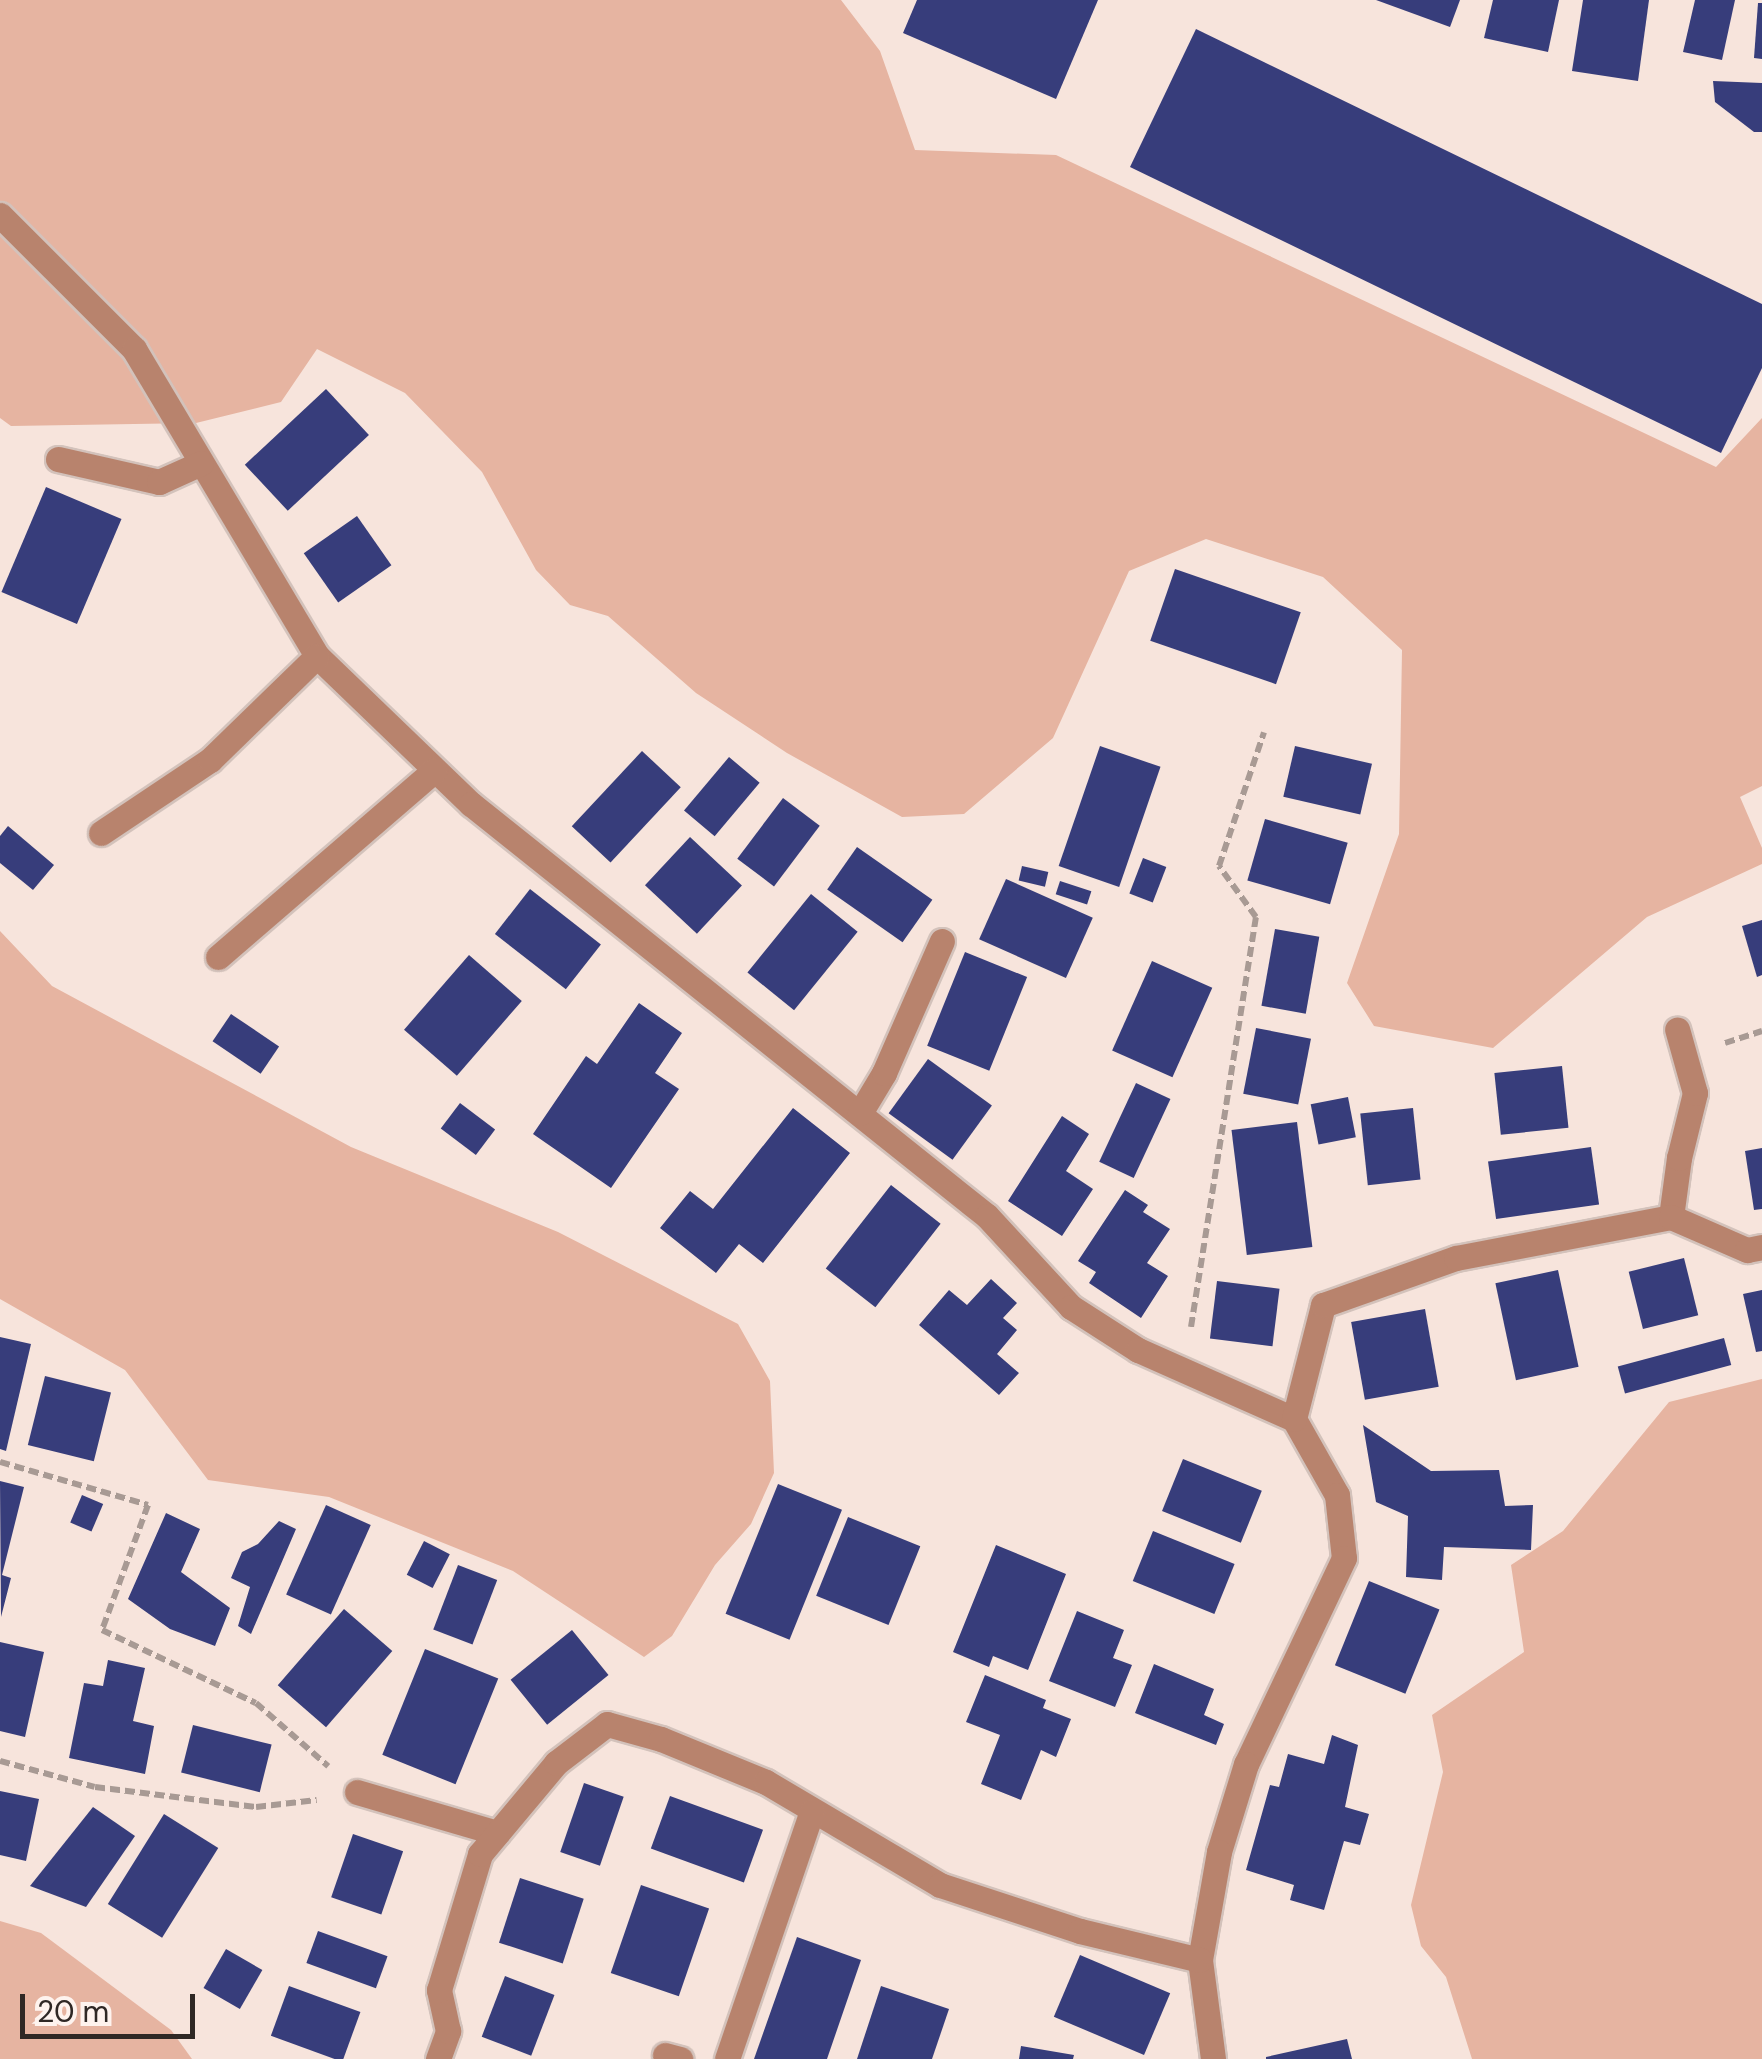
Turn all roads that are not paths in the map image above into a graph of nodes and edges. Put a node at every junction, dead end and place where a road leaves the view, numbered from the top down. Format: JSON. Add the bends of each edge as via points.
{"nodes":[{"id":1,"x":0,"y":215,"type":"edge"},
{"id":2,"x":58,"y":459,"type":"dead end"},
{"id":3,"x":201,"y":463,"type":"junction"},
{"id":4,"x":316,"y":656,"type":"junction"},
{"id":5,"x":435,"y":770,"type":"junction"},
{"id":6,"x":100,"y":833,"type":"dead end"},
{"id":7,"x":942,"y":941,"type":"dead end"},
{"id":8,"x":218,"y":957,"type":"dead end"},
{"id":9,"x":1677,"y":1029,"type":"dead end"},
{"id":10,"x":860,"y":1113,"type":"junction"},
{"id":11,"x":1671,"y":1217,"type":"junction"},
{"id":12,"x":1762,"y":1248,"type":"edge"},
{"id":13,"x":1294,"y":1419,"type":"junction"},
{"id":14,"x":357,"y":1792,"type":"road end"},
{"id":15,"x":812,"y":1811,"type":"junction"},
{"id":16,"x":497,"y":1833,"type":"junction"},
{"id":17,"x":1200,"y":1960,"type":"junction"},
{"id":18,"x":438,"y":2059,"type":"edge"},
{"id":19,"x":727,"y":2059,"type":"edge"},
{"id":20,"x":1213,"y":2059,"type":"edge"}],
"edges":[{"from":1,"to":3,"type":"street","via":[[134,349]]},
{"from":2,"to":3,"type":"street","via":[[159,482]]},
{"from":3,"to":4,"type":"street"},
{"from":4,"to":5,"type":"street"},
{"from":4,"to":6,"type":"street","via":[[210,760]]},
{"from":5,"to":8,"type":"street"},
{"from":5,"to":10,"type":"street"},
{"from":7,"to":10,"type":"street"},
{"from":9,"to":11,"type":"street","via":[[1695,1093]]},
{"from":10,"to":13,"type":"street","via":[[987,1216],[1071,1307],[1138,1350]]},
{"from":11,"to":12,"type":"street","via":[[1747,1250]]},
{"from":11,"to":13,"type":"street","via":[[1456,1258],[1323,1306]]},
{"from":13,"to":17,"type":"street","via":[[1337,1495],[1344,1558],[1246,1764],[1219,1852]]},
{"from":14,"to":16,"type":"street"},
{"from":15,"to":16,"type":"street","via":[[766,1782],[607,1724],[556,1763]]},
{"from":15,"to":17,"type":"street","via":[[940,1885],[1080,1931]]},
{"from":15,"to":19,"type":"street"},
{"from":16,"to":18,"type":"street","via":[[480,1854],[439,1990],[448,2031]]},
{"from":17,"to":20,"type":"street"}]}
